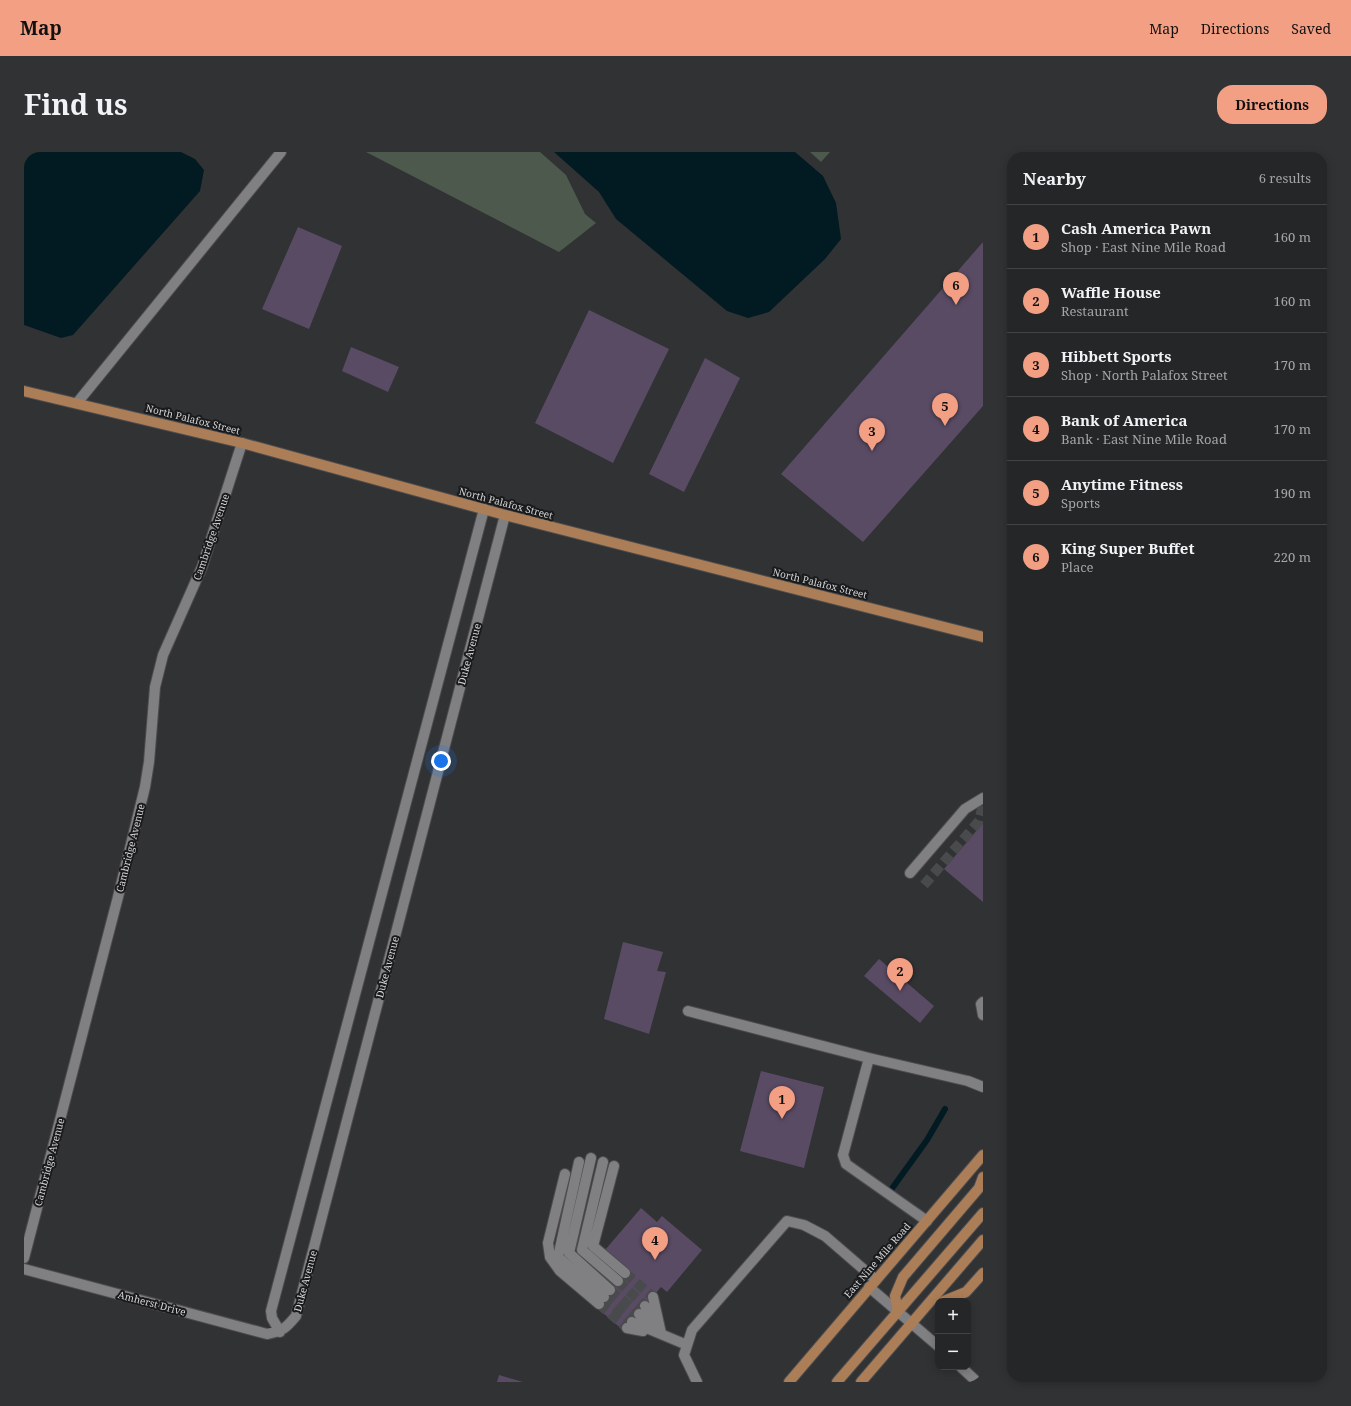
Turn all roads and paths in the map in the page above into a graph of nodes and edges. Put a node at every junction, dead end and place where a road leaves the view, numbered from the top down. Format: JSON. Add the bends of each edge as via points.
{"nodes":[{"id":1,"x":281,"y":152,"type":"edge"},
{"id":2,"x":24,"y":391,"type":"edge"},
{"id":3,"x":77,"y":403,"type":"junction"},
{"id":4,"x":242,"y":443,"type":"junction"},
{"id":5,"x":484,"y":509,"type":"junction"},
{"id":6,"x":505,"y":515,"type":"junction"},
{"id":7,"x":983,"y":637,"type":"edge"},
{"id":8,"x":983,"y":798,"type":"edge"},
{"id":9,"x":910,"y":873,"type":"dead end"},
{"id":10,"x":983,"y":1002,"type":"edge"},
{"id":11,"x":688,"y":1011,"type":"dead end"},
{"id":12,"x":983,"y":1015,"type":"edge"},
{"id":13,"x":869,"y":1058,"type":"junction"},
{"id":14,"x":983,"y":1086,"type":"edge"},
{"id":15,"x":983,"y":1155,"type":"edge"},
{"id":16,"x":591,"y":1158,"type":"dead end"},
{"id":17,"x":579,"y":1162,"type":"dead end"},
{"id":18,"x":603,"y":1162,"type":"dead end"},
{"id":19,"x":614,"y":1166,"type":"dead end"},
{"id":20,"x":565,"y":1174,"type":"dead end"},
{"id":21,"x":983,"y":1177,"type":"edge"},
{"id":22,"x":983,"y":1213,"type":"edge"},
{"id":23,"x":927,"y":1221,"type":"junction"},
{"id":24,"x":983,"y":1240,"type":"edge"},
{"id":25,"x":24,"y":1258,"type":"edge"},
{"id":26,"x":24,"y":1269,"type":"edge"},
{"id":27,"x":625,"y":1273,"type":"tunnel mouth"},
{"id":28,"x":983,"y":1273,"type":"edge"},
{"id":29,"x":618,"y":1281,"type":"tunnel mouth"},
{"id":30,"x":873,"y":1283,"type":"junction"},
{"id":31,"x":604,"y":1297,"type":"junction"},
{"id":32,"x":653,"y":1297,"type":"tunnel mouth"},
{"id":33,"x":951,"y":1298,"type":"edge"},
{"id":34,"x":935,"y":1305,"type":"edge"},
{"id":35,"x":923,"y":1310,"type":"junction"},
{"id":36,"x":898,"y":1311,"type":"junction"},
{"id":37,"x":912,"y":1323,"type":"junction"},
{"id":38,"x":280,"y":1332,"type":"junction"},
{"id":39,"x":661,"y":1333,"type":"junction"},
{"id":40,"x":935,"y":1343,"type":"edge"},
{"id":41,"x":687,"y":1345,"type":"junction"},
{"id":42,"x":964,"y":1370,"type":"edge"},
{"id":43,"x":697,"y":1382,"type":"edge"},
{"id":44,"x":789,"y":1382,"type":"edge"},
{"id":45,"x":837,"y":1382,"type":"edge"},
{"id":46,"x":860,"y":1382,"type":"edge"},
{"id":47,"x":976,"y":1382,"type":"edge"}],
"edges":[{"from":1,"to":3,"type":"street"},
{"from":2,"to":3,"type":"main road","name":"North Palafox Street"},
{"from":3,"to":4,"type":"main road","name":"North Palafox Street"},
{"from":4,"to":5,"type":"main road","name":"North Palafox Street"},
{"from":4,"to":25,"type":"street","name":"Cambridge Avenue","via":[[202,567],[164,655],[155,687],[145,787]]},
{"from":5,"to":6,"type":"main road","name":"North Palafox Street"},
{"from":5,"to":38,"type":"street","via":[[271,1311]]},
{"from":6,"to":7,"type":"main road","name":"North Palafox Street"},
{"from":6,"to":38,"type":"street","name":"Duke Avenue","via":[[296,1316]]},
{"from":8,"to":9,"type":"street","via":[[965,808]]},
{"from":10,"to":12,"type":"street"},
{"from":11,"to":13,"type":"street"},
{"from":13,"to":14,"type":"street"},
{"from":13,"to":23,"type":"street","via":[[843,1154],[846,1164]]},
{"from":15,"to":23,"type":"main road","name":"East Nine Mile Road"},
{"from":16,"to":31,"type":"street","via":[[569,1253]]},
{"from":17,"to":31,"type":"street","via":[[558,1257]]},
{"from":18,"to":29,"type":"street","via":[[582,1250]]},
{"from":19,"to":27,"type":"street","via":[[593,1246]]},
{"from":20,"to":31,"type":"street","via":[[548,1244],[550,1257],[560,1271]]},
{"from":21,"to":36,"type":"main road","via":[[978,1188],[903,1277],[895,1296]]},
{"from":22,"to":36,"type":"main road"},
{"from":23,"to":30,"type":"main road","name":"East Nine Mile Road"},
{"from":24,"to":35,"type":"main road"},
{"from":26,"to":38,"type":"street","name":"Amherst Drive","via":[[267,1334]]},
{"from":28,"to":33,"type":"main road","via":[[966,1292]]},
{"from":30,"to":36,"type":"street"},
{"from":30,"to":41,"type":"street","via":[[825,1236],[804,1225],[787,1221],[692,1330]]},
{"from":30,"to":44,"type":"main road","name":"East Nine Mile Road"},
{"from":32,"to":39,"type":"street"},
{"from":34,"to":35,"type":"main road"},
{"from":35,"to":37,"type":"main road"},
{"from":36,"to":37,"type":"street"},
{"from":36,"to":45,"type":"main road"},
{"from":37,"to":40,"type":"street"},
{"from":37,"to":46,"type":"main road"},
{"from":39,"to":39,"type":"street","via":[[636,1317]]},
{"from":39,"to":41,"type":"street"},
{"from":41,"to":43,"type":"street","via":[[684,1356]]},
{"from":42,"to":47,"type":"street"}]}
